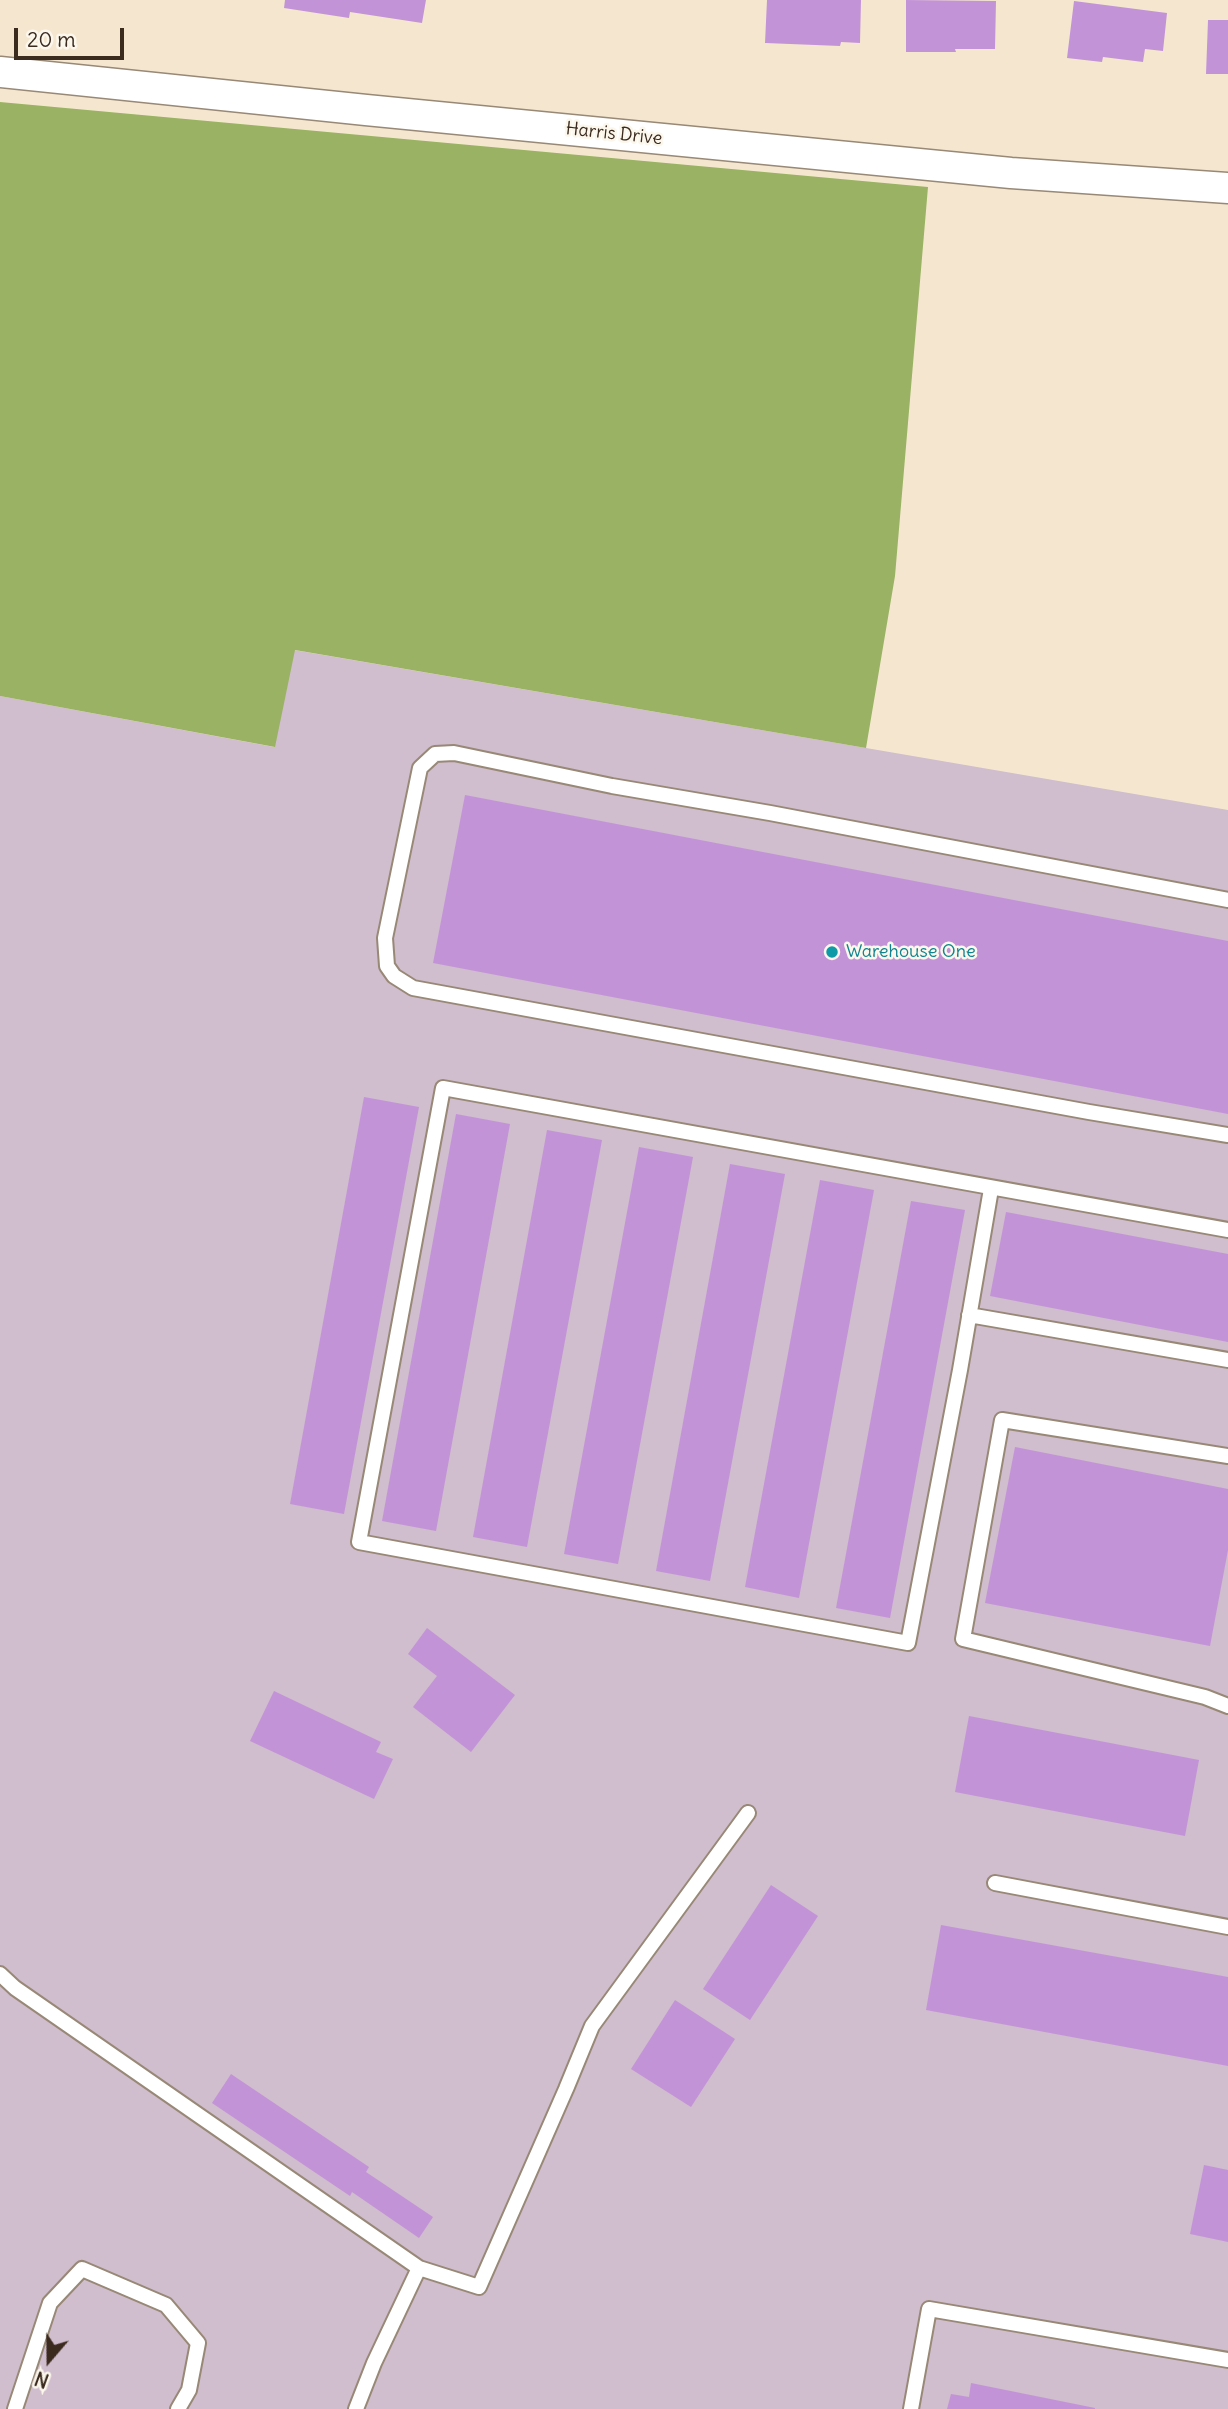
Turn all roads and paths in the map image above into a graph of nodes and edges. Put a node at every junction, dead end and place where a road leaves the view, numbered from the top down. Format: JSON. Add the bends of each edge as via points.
{"nodes":[{"id":1,"x":0,"y":72,"type":"edge"},
{"id":2,"x":1228,"y":188,"type":"edge"},
{"id":3,"x":1228,"y":900,"type":"edge"},
{"id":4,"x":1228,"y":1135,"type":"edge"},
{"id":5,"x":991,"y":1189,"type":"junction"},
{"id":6,"x":1228,"y":1230,"type":"edge"},
{"id":7,"x":969,"y":1315,"type":"junction"},
{"id":8,"x":1228,"y":1360,"type":"edge"},
{"id":9,"x":1228,"y":1456,"type":"edge"},
{"id":10,"x":1228,"y":1706,"type":"edge"},
{"id":11,"x":748,"y":1813,"type":"dead end"},
{"id":12,"x":995,"y":1883,"type":"dead end"},
{"id":13,"x":1228,"y":1927,"type":"edge"},
{"id":14,"x":0,"y":1974,"type":"edge"},
{"id":15,"x":419,"y":2268,"type":"junction"},
{"id":16,"x":1228,"y":2360,"type":"edge"},
{"id":17,"x":15,"y":2409,"type":"edge"},
{"id":18,"x":178,"y":2409,"type":"edge"},
{"id":19,"x":356,"y":2409,"type":"edge"},
{"id":20,"x":911,"y":2409,"type":"edge"}],
"edges":[{"from":1,"to":2,"type":"street","name":"Harris Drive","via":[[997,171]]},
{"from":3,"to":4,"type":"lane","via":[[454,753],[435,754],[420,768],[385,937],[387,966],[413,988]]},
{"from":5,"to":6,"type":"lane"},
{"from":5,"to":7,"type":"lane"},
{"from":5,"to":7,"type":"lane","via":[[443,1088],[359,1542],[908,1643]]},
{"from":7,"to":8,"type":"lane"},
{"from":9,"to":10,"type":"lane","via":[[1002,1420],[963,1639]]},
{"from":11,"to":15,"type":"lane","via":[[592,2026],[479,2287]]},
{"from":12,"to":13,"type":"lane"},
{"from":14,"to":15,"type":"lane"},
{"from":15,"to":19,"type":"lane"},
{"from":16,"to":20,"type":"lane","via":[[929,2309]]},
{"from":17,"to":18,"type":"lane","via":[[50,2303],[82,2269],[166,2305],[198,2343],[189,2390]]}]}
